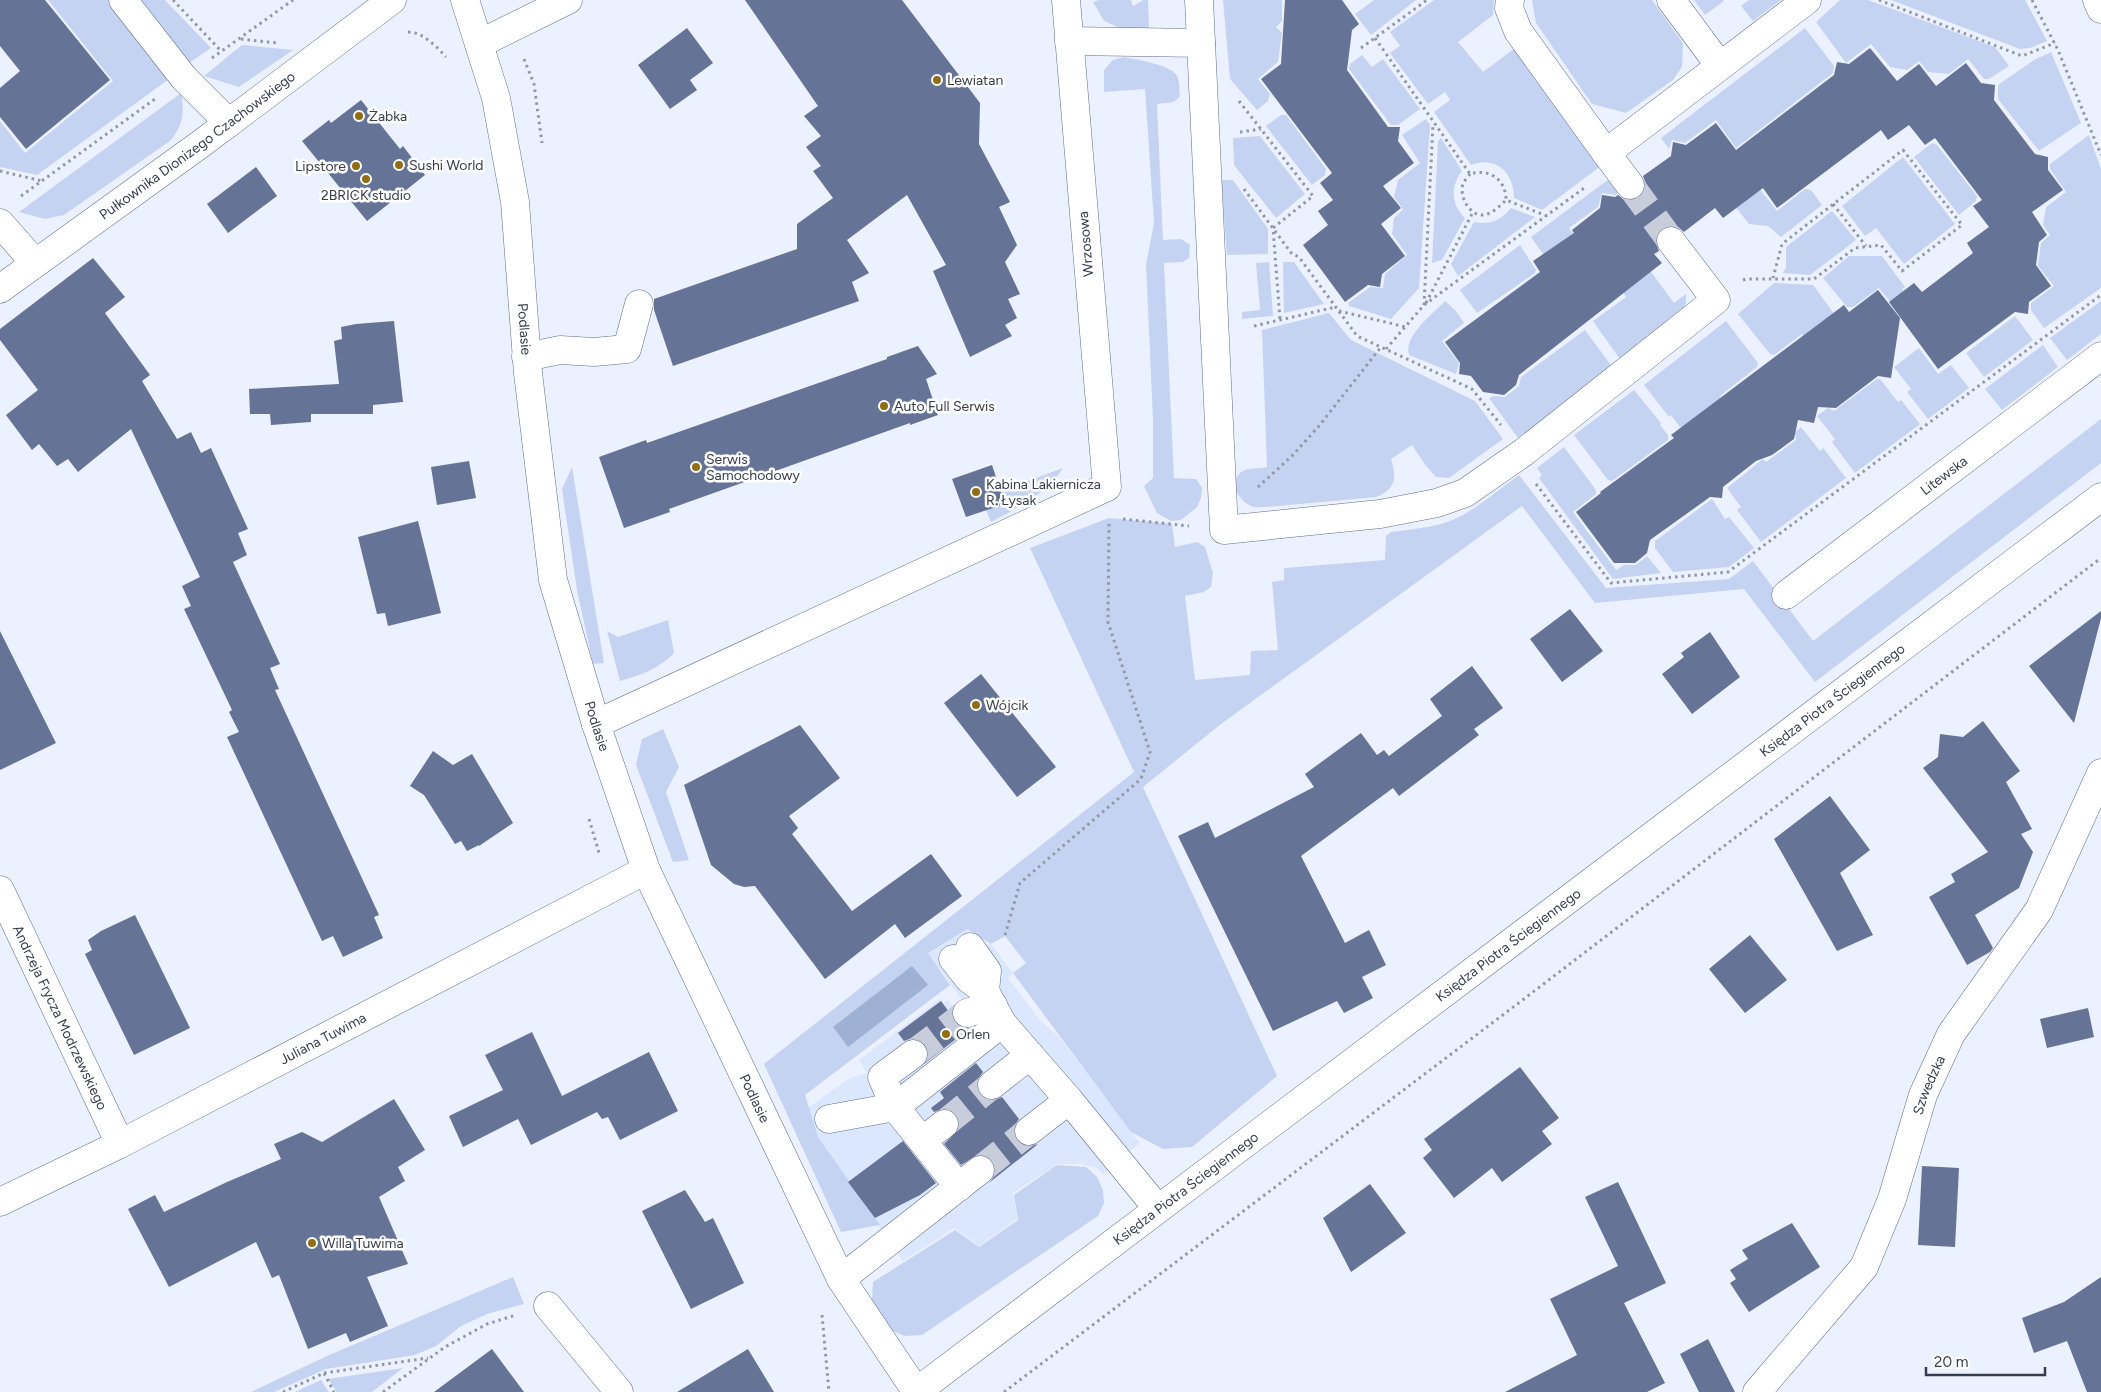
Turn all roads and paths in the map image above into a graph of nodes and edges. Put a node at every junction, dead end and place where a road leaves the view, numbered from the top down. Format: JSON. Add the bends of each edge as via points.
{"nodes":[{"id":1,"x":123,"y":0,"type":"edge"},
{"id":2,"x":173,"y":0,"type":"edge"},
{"id":3,"x":293,"y":0,"type":"edge"},
{"id":4,"x":392,"y":0,"type":"edge"},
{"id":5,"x":465,"y":0,"type":"edge"},
{"id":6,"x":568,"y":0,"type":"edge"},
{"id":7,"x":1066,"y":0,"type":"edge"},
{"id":8,"x":1199,"y":0,"type":"edge"},
{"id":9,"x":1427,"y":0,"type":"edge"},
{"id":10,"x":1510,"y":0,"type":"edge"},
{"id":11,"x":1671,"y":0,"type":"edge"},
{"id":12,"x":1807,"y":0,"type":"edge"},
{"id":13,"x":1879,"y":0,"type":"edge"},
{"id":14,"x":2032,"y":0,"type":"edge"},
{"id":15,"x":2097,"y":0,"type":"edge"},
{"id":16,"x":2101,"y":9,"type":"edge"},
{"id":17,"x":1375,"y":38,"type":"junction"},
{"id":18,"x":1069,"y":41,"type":"junction"},
{"id":19,"x":1200,"y":43,"type":"junction"},
{"id":20,"x":2055,"y":43,"type":"junction"},
{"id":21,"x":479,"y":44,"type":"junction"},
{"id":22,"x":1361,"y":48,"type":"dead end"},
{"id":23,"x":222,"y":52,"type":"junction"},
{"id":24,"x":210,"y":60,"type":"dead end"},
{"id":25,"x":1720,"y":66,"type":"junction"},
{"id":26,"x":159,"y":96,"type":"dead end"},
{"id":27,"x":1237,"y":98,"type":"dead end"},
{"id":28,"x":229,"y":123,"type":"junction"},
{"id":29,"x":1434,"y":123,"type":"junction"},
{"id":30,"x":1262,"y":129,"type":"junction"},
{"id":31,"x":1236,"y":133,"type":"dead end"},
{"id":32,"x":1606,"y":153,"type":"junction"},
{"id":33,"x":2101,"y":155,"type":"edge"},
{"id":34,"x":0,"y":171,"type":"edge"},
{"id":35,"x":1470,"y":174,"type":"junction"},
{"id":36,"x":42,"y":181,"type":"junction"},
{"id":37,"x":1239,"y":183,"type":"dead end"},
{"id":38,"x":1630,"y":185,"type":"tunnel mouth"},
{"id":39,"x":18,"y":198,"type":"dead end"},
{"id":40,"x":1506,"y":200,"type":"junction"},
{"id":41,"x":1563,"y":204,"type":"dead end"},
{"id":42,"x":1833,"y":204,"type":"junction"},
{"id":43,"x":1473,"y":212,"type":"junction"},
{"id":44,"x":1547,"y":216,"type":"junction"},
{"id":45,"x":0,"y":223,"type":"edge"},
{"id":46,"x":1273,"y":228,"type":"junction"},
{"id":47,"x":1671,"y":241,"type":"tunnel mouth"},
{"id":48,"x":1866,"y":246,"type":"junction"},
{"id":49,"x":36,"y":263,"type":"junction"},
{"id":50,"x":1773,"y":278,"type":"junction"},
{"id":51,"x":0,"y":289,"type":"edge"},
{"id":52,"x":2101,"y":294,"type":"edge"},
{"id":53,"x":1716,"y":300,"type":"junction"},
{"id":54,"x":639,"y":304,"type":"dead end"},
{"id":55,"x":1424,"y":305,"type":"junction"},
{"id":56,"x":1336,"y":306,"type":"junction"},
{"id":57,"x":1339,"y":311,"type":"junction"},
{"id":58,"x":1280,"y":320,"type":"junction"},
{"id":59,"x":1254,"y":326,"type":"dead end"},
{"id":60,"x":1406,"y":327,"type":"junction"},
{"id":61,"x":1381,"y":347,"type":"junction"},
{"id":62,"x":1386,"y":349,"type":"junction"},
{"id":63,"x":2101,"y":356,"type":"edge"},
{"id":64,"x":526,"y":357,"type":"junction"},
{"id":65,"x":1520,"y":455,"type":"junction"},
{"id":66,"x":1107,"y":487,"type":"junction"},
{"id":67,"x":2101,"y":497,"type":"edge"},
{"id":68,"x":1109,"y":518,"type":"junction"},
{"id":69,"x":1223,"y":519,"type":"junction"},
{"id":70,"x":2101,"y":558,"type":"edge"},
{"id":71,"x":1786,"y":595,"type":"dead end"},
{"id":72,"x":596,"y":724,"type":"junction"},
{"id":73,"x":2101,"y":774,"type":"edge"},
{"id":74,"x":646,"y":870,"type":"junction"},
{"id":75,"x":0,"y":890,"type":"edge"},
{"id":76,"x":1005,"y":936,"type":"dead end"},
{"id":77,"x":962,"y":953,"type":"dead end"},
{"id":78,"x":993,"y":1006,"type":"junction"},
{"id":79,"x":967,"y":1013,"type":"tunnel mouth"},
{"id":80,"x":913,"y":1054,"type":"tunnel mouth"},
{"id":81,"x":1030,"y":1055,"type":"junction"},
{"id":82,"x":992,"y":1085,"type":"tunnel mouth"},
{"id":83,"x":1069,"y":1100,"type":"junction"},
{"id":84,"x":894,"y":1108,"type":"junction"},
{"id":85,"x":829,"y":1119,"type":"dead end"},
{"id":86,"x":944,"y":1124,"type":"tunnel mouth"},
{"id":87,"x":1029,"y":1132,"type":"tunnel mouth"},
{"id":88,"x":922,"y":1142,"type":"junction"},
{"id":89,"x":120,"y":1144,"type":"junction"},
{"id":90,"x":980,"y":1170,"type":"tunnel mouth"},
{"id":91,"x":959,"y":1187,"type":"junction"},
{"id":92,"x":0,"y":1202,"type":"edge"},
{"id":93,"x":1158,"y":1209,"type":"junction"},
{"id":94,"x":841,"y":1279,"type":"junction"},
{"id":95,"x":548,"y":1306,"type":"joint"},
{"id":96,"x":821,"y":1306,"type":"dead end"},
{"id":97,"x":430,"y":1358,"type":"junction"},
{"id":98,"x":324,"y":1373,"type":"junction"},
{"id":99,"x":283,"y":1392,"type":"edge"},
{"id":100,"x":334,"y":1392,"type":"edge"},
{"id":101,"x":383,"y":1392,"type":"edge"},
{"id":102,"x":618,"y":1392,"type":"edge"},
{"id":103,"x":829,"y":1392,"type":"edge"},
{"id":104,"x":916,"y":1392,"type":"edge"},
{"id":105,"x":1004,"y":1392,"type":"edge"},
{"id":106,"x":1757,"y":1392,"type":"edge"}],
"edges":[{"from":1,"to":28,"type":"street","via":[[184,78]]},
{"from":2,"to":23,"type":"path"},
{"from":3,"to":23,"type":"path"},
{"from":4,"to":28,"type":"street","name":"Pułkownika Dionizego Czachowskiego"},
{"from":5,"to":21,"type":"street","name":"Podlasie"},
{"from":6,"to":21,"type":"street"},
{"from":7,"to":18,"type":"street","name":"Wrzosowa"},
{"from":8,"to":19,"type":"street"},
{"from":9,"to":17,"type":"path"},
{"from":10,"to":32,"type":"street","via":[[1509,8],[1518,31]]},
{"from":11,"to":25,"type":"street"},
{"from":12,"to":25,"type":"street"},
{"from":13,"to":20,"type":"path","via":[[2022,56]]},
{"from":14,"to":20,"type":"path"},
{"from":15,"to":16,"type":"street"},
{"from":17,"to":22,"type":"path"},
{"from":17,"to":29,"type":"path"},
{"from":18,"to":19,"type":"street"},
{"from":18,"to":66,"type":"street","name":"Wrzosowa"},
{"from":19,"to":69,"type":"street"},
{"from":20,"to":33,"type":"path"},
{"from":21,"to":64,"type":"street","name":"Podlasie","via":[[496,98],[515,202]]},
{"from":23,"to":24,"type":"path"},
{"from":25,"to":32,"type":"street"},
{"from":26,"to":36,"type":"path"},
{"from":27,"to":30,"type":"path"},
{"from":28,"to":49,"type":"street","name":"Pułkownika Dionizego Czachowskiego"},
{"from":29,"to":35,"type":"path"},
{"from":29,"to":55,"type":"path"},
{"from":30,"to":31,"type":"path"},
{"from":30,"to":46,"type":"path","via":[[1313,196]]},
{"from":32,"to":38,"type":"street"},
{"from":34,"to":36,"type":"path"},
{"from":35,"to":40,"type":"path","via":[[1485,171],[1494,175],[1503,184]]},
{"from":35,"to":43,"type":"path","via":[[1463,183],[1463,191],[1465,202]]},
{"from":36,"to":39,"type":"path"},
{"from":37,"to":46,"type":"path"},
{"from":40,"to":43,"type":"path","via":[[1491,213]]},
{"from":40,"to":44,"type":"path"},
{"from":41,"to":44,"type":"path"},
{"from":42,"to":48,"type":"path"},
{"from":42,"to":48,"type":"path","via":[[1903,150],[1962,225],[1902,271],[1881,245]]},
{"from":42,"to":50,"type":"path","via":[[1782,244]]},
{"from":43,"to":55,"type":"path"},
{"from":44,"to":55,"type":"path"},
{"from":45,"to":49,"type":"street"},
{"from":46,"to":56,"type":"path"},
{"from":46,"to":58,"type":"path"},
{"from":47,"to":53,"type":"street"},
{"from":48,"to":50,"type":"path","via":[[1855,248],[1814,279]]},
{"from":49,"to":51,"type":"street","name":"Pułkownika Dionizego Czachowskiego"},
{"from":50,"to":53,"type":"path","via":[[1746,278]]},
{"from":52,"to":65,"type":"path","via":[[1728,572],[1611,583]]},
{"from":53,"to":65,"type":"street"},
{"from":54,"to":64,"type":"street","via":[[628,349],[560,350]]},
{"from":55,"to":60,"type":"path"},
{"from":56,"to":57,"type":"path"},
{"from":56,"to":58,"type":"path"},
{"from":57,"to":60,"type":"path"},
{"from":57,"to":61,"type":"path","via":[[1357,336]]},
{"from":58,"to":59,"type":"path"},
{"from":60,"to":62,"type":"path"},
{"from":61,"to":62,"type":"path"},
{"from":61,"to":69,"type":"path","via":[[1292,456]]},
{"from":62,"to":65,"type":"path","via":[[1472,389]]},
{"from":63,"to":71,"type":"street","name":"Litewska"},
{"from":64,"to":72,"type":"street","name":"Podlasie","via":[[553,580]]},
{"from":65,"to":69,"type":"street","via":[[1465,493],[1437,503],[1380,514]]},
{"from":66,"to":68,"type":"path"},
{"from":66,"to":72,"type":"street"},
{"from":67,"to":93,"type":"street","name":"Księdza Piotra Ściegiennego"},
{"from":68,"to":69,"type":"path"},
{"from":68,"to":76,"type":"path","via":[[1108,622],[1150,752],[1141,779],[1020,883]]},
{"from":70,"to":105,"type":"path"},
{"from":72,"to":74,"type":"street","name":"Podlasie"},
{"from":73,"to":106,"type":"street","name":"Szwedzka","via":[[2040,910],[1951,1034],[1923,1095],[1892,1199],[1864,1267]]},
{"from":74,"to":89,"type":"street","name":"Juliana Tuwima"},
{"from":74,"to":94,"type":"street","name":"Podlasie"},
{"from":75,"to":89,"type":"street","name":"Andrzeja Frycza Modrzewskiego"},
{"from":77,"to":78,"type":"street","via":[[969,980]]},
{"from":78,"to":79,"type":"street"},
{"from":78,"to":81,"type":"street"},
{"from":78,"to":84,"type":"street"},
{"from":80,"to":84,"type":"street","via":[[882,1077]]},
{"from":81,"to":82,"type":"street"},
{"from":81,"to":83,"type":"street"},
{"from":83,"to":87,"type":"street"},
{"from":83,"to":93,"type":"street"},
{"from":84,"to":85,"type":"street"},
{"from":84,"to":88,"type":"street"},
{"from":86,"to":88,"type":"street"},
{"from":88,"to":91,"type":"street"},
{"from":89,"to":92,"type":"street","name":"Juliana Tuwima"},
{"from":90,"to":91,"type":"street"},
{"from":91,"to":94,"type":"street"},
{"from":93,"to":104,"type":"street","name":"Księdza Piotra Ściegiennego"},
{"from":94,"to":104,"type":"street","name":"Podlasie"},
{"from":95,"to":97,"type":"path","via":[[487,1324]]},
{"from":95,"to":102,"type":"street"},
{"from":96,"to":103,"type":"path"},
{"from":97,"to":98,"type":"path"},
{"from":97,"to":101,"type":"path"},
{"from":98,"to":99,"type":"path"},
{"from":98,"to":100,"type":"path"}]}
